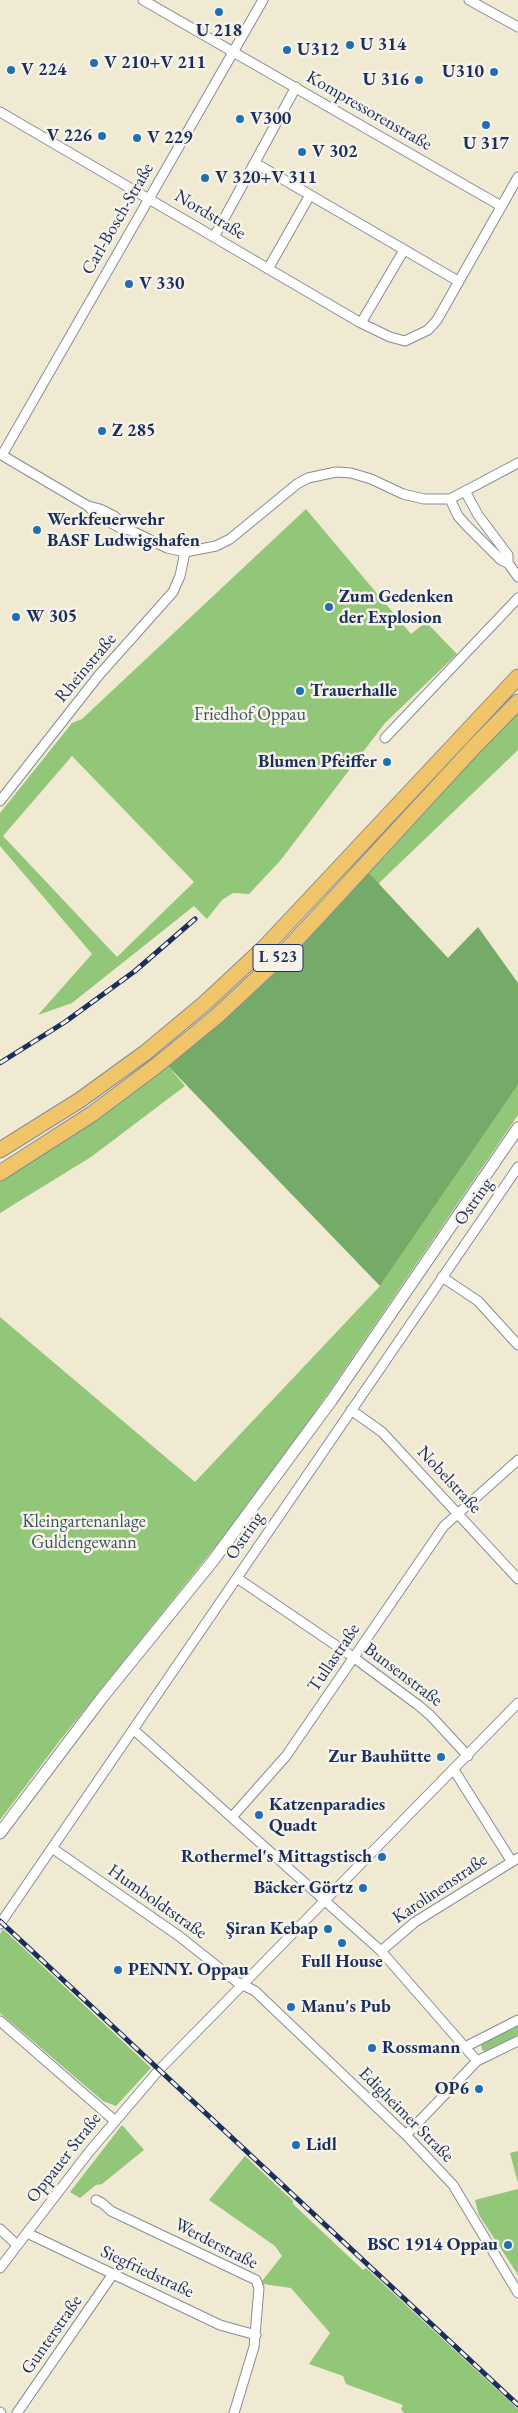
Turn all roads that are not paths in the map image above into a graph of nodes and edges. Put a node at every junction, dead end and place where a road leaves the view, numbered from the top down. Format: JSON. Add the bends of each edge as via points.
{"nodes":[{"id":1,"x":143,"y":0,"type":"edge"},
{"id":2,"x":262,"y":0,"type":"edge"},
{"id":3,"x":469,"y":0,"type":"edge"},
{"id":4,"x":518,"y":27,"type":"edge"},
{"id":5,"x":234,"y":51,"type":"junction"},
{"id":6,"x":296,"y":87,"type":"junction"},
{"id":7,"x":0,"y":112,"type":"edge"},
{"id":8,"x":255,"y":162,"type":"junction"},
{"id":9,"x":518,"y":177,"type":"edge"},
{"id":10,"x":310,"y":195,"type":"junction"},
{"id":11,"x":150,"y":198,"type":"junction"},
{"id":12,"x":501,"y":206,"type":"junction"},
{"id":13,"x":214,"y":237,"type":"junction"},
{"id":14,"x":404,"y":250,"type":"junction"},
{"id":15,"x":268,"y":269,"type":"junction"},
{"id":16,"x":458,"y":281,"type":"junction"},
{"id":17,"x":361,"y":323,"type":"junction"},
{"id":18,"x":1,"y":454,"type":"edge"},
{"id":19,"x":518,"y":464,"type":"edge"},
{"id":20,"x":465,"y":491,"type":"junction"},
{"id":21,"x":450,"y":498,"type":"junction"},
{"id":22,"x":186,"y":552,"type":"junction"},
{"id":23,"x":508,"y":563,"type":"junction"},
{"id":24,"x":518,"y":577,"type":"edge"},
{"id":25,"x":518,"y":598,"type":"edge"},
{"id":26,"x":518,"y":677,"type":"edge"},
{"id":27,"x":518,"y":702,"type":"edge"},
{"id":28,"x":385,"y":738,"type":"dead end"},
{"id":29,"x":0,"y":800,"type":"edge"},
{"id":30,"x":518,"y":1128,"type":"edge"},
{"id":31,"x":0,"y":1150,"type":"edge"},
{"id":32,"x":518,"y":1167,"type":"edge"},
{"id":33,"x":0,"y":1172,"type":"edge"},
{"id":34,"x":442,"y":1276,"type":"junction"},
{"id":35,"x":518,"y":1344,"type":"edge"},
{"id":36,"x":351,"y":1410,"type":"junction"},
{"id":37,"x":518,"y":1460,"type":"edge"},
{"id":38,"x":458,"y":1514,"type":"junction"},
{"id":39,"x":236,"y":1578,"type":"junction"},
{"id":40,"x":518,"y":1579,"type":"edge"},
{"id":41,"x":354,"y":1657,"type":"junction"},
{"id":42,"x":518,"y":1704,"type":"edge"},
{"id":43,"x":134,"y":1730,"type":"junction"},
{"id":44,"x":468,"y":1756,"type":"junction"},
{"id":45,"x":454,"y":1770,"type":"junction"},
{"id":46,"x":232,"y":1817,"type":"junction"},
{"id":47,"x":0,"y":1833,"type":"edge"},
{"id":48,"x":52,"y":1848,"type":"junction"},
{"id":49,"x":515,"y":1860,"type":"edge"},
{"id":50,"x":325,"y":1900,"type":"junction"},
{"id":51,"x":0,"y":1924,"type":"edge"},
{"id":52,"x":381,"y":1950,"type":"junction"},
{"id":53,"x":242,"y":1984,"type":"junction"},
{"id":54,"x":518,"y":2020,"type":"edge"},
{"id":55,"x":0,"y":2021,"type":"edge"},
{"id":56,"x":518,"y":2041,"type":"edge"},
{"id":57,"x":464,"y":2047,"type":"junction"},
{"id":58,"x":477,"y":2060,"type":"junction"},
{"id":59,"x":114,"y":2120,"type":"junction"},
{"id":60,"x":406,"y":2135,"type":"junction"},
{"id":61,"x":96,"y":2200,"type":"dead end"},
{"id":62,"x":0,"y":2229,"type":"edge"},
{"id":63,"x":27,"y":2232,"type":"junction"},
{"id":64,"x":17,"y":2245,"type":"junction"},
{"id":65,"x":0,"y":2268,"type":"edge"},
{"id":66,"x":113,"y":2274,"type":"junction"},
{"id":67,"x":518,"y":2293,"type":"edge"},
{"id":68,"x":256,"y":2335,"type":"junction"},
{"id":69,"x":17,"y":2413,"type":"edge"},
{"id":70,"x":234,"y":2413,"type":"edge"}],
"edges":[{"from":1,"to":5,"type":"street","name":"Kompressorenstraße"},
{"from":2,"to":5,"type":"street","name":"Carl-Bosch-Straße"},
{"from":3,"to":4,"type":"street"},
{"from":5,"to":6,"type":"street","name":"Kompressorenstraße"},
{"from":5,"to":11,"type":"street","name":"Carl-Bosch-Straße"},
{"from":6,"to":8,"type":"street"},
{"from":6,"to":12,"type":"street","name":"Kompressorenstraße"},
{"from":7,"to":11,"type":"street","name":"Nordstraße"},
{"from":8,"to":10,"type":"street"},
{"from":8,"to":13,"type":"street"},
{"from":9,"to":12,"type":"street"},
{"from":10,"to":14,"type":"street"},
{"from":10,"to":15,"type":"street"},
{"from":11,"to":13,"type":"street","name":"Nordstraße"},
{"from":11,"to":18,"type":"street","name":"Carl-Bosch-Straße"},
{"from":12,"to":16,"type":"street"},
{"from":13,"to":15,"type":"street","name":"Nordstraße"},
{"from":14,"to":16,"type":"street"},
{"from":14,"to":17,"type":"street"},
{"from":15,"to":17,"type":"street","name":"Nordstraße"},
{"from":16,"to":17,"type":"street","name":"Nordstraße","via":[[437,320],[428,330],[405,341]]},
{"from":18,"to":22,"type":"street","via":[[88,506],[100,508],[112,520],[130,530],[167,548]]},
{"from":19,"to":20,"type":"street"},
{"from":20,"to":21,"type":"street"},
{"from":20,"to":23,"type":"street","via":[[478,515],[508,555]]},
{"from":21,"to":22,"type":"street","via":[[424,499],[403,494],[351,473],[322,474],[297,484],[230,539]]},
{"from":21,"to":23,"type":"street","via":[[458,516],[501,560]]},
{"from":22,"to":29,"type":"street","name":"Rheinstraße","via":[[172,592],[100,675]]},
{"from":23,"to":24,"type":"street"},
{"from":25,"to":28,"type":"street"},
{"from":26,"to":31,"type":"highway","number":"L 523","via":[[271,940],[205,1003],[145,1053],[80,1100]]},
{"from":27,"to":33,"type":"highway","number":"L 523","via":[[322,912],[217,1016],[92,1114]]},
{"from":30,"to":47,"type":"street","via":[[326,1408],[212,1562],[101,1699]]},
{"from":32,"to":34,"type":"street","name":"Ostring"},
{"from":34,"to":35,"type":"street","via":[[478,1302]]},
{"from":34,"to":36,"type":"street","name":"Ostring"},
{"from":36,"to":38,"type":"street","name":"Nobelstraße","via":[[382,1432]]},
{"from":36,"to":39,"type":"street","name":"Ostring"},
{"from":37,"to":38,"type":"street","name":"Tullastraße"},
{"from":38,"to":40,"type":"street","name":"Nobelstraße"},
{"from":38,"to":41,"type":"street","name":"Tullastraße","via":[[434,1539]]},
{"from":39,"to":41,"type":"street","name":"Bunsenstraße"},
{"from":39,"to":43,"type":"street","name":"Ostring"},
{"from":41,"to":44,"type":"street","name":"Bunsenstraße","via":[[430,1715]]},
{"from":41,"to":46,"type":"street","name":"Tullastraße","via":[[286,1756]]},
{"from":42,"to":44,"type":"street"},
{"from":43,"to":46,"type":"street"},
{"from":43,"to":48,"type":"street","name":"Ostring"},
{"from":44,"to":45,"type":"street"},
{"from":45,"to":49,"type":"street"},
{"from":45,"to":50,"type":"street"},
{"from":46,"to":50,"type":"street"},
{"from":48,"to":51,"type":"street","name":"Ostring"},
{"from":48,"to":53,"type":"street","name":"Humboldtstraße"},
{"from":49,"to":52,"type":"street","name":"Karolinenstraße","via":[[415,1922]]},
{"from":50,"to":52,"type":"street"},
{"from":50,"to":53,"type":"street"},
{"from":52,"to":57,"type":"street"},
{"from":53,"to":59,"type":"street","name":"Oppauer Straße"},
{"from":53,"to":60,"type":"street","name":"Edigheimer Straße","via":[[255,1991]]},
{"from":54,"to":57,"type":"street"},
{"from":55,"to":59,"type":"street"},
{"from":56,"to":58,"type":"street"},
{"from":57,"to":58,"type":"street"},
{"from":58,"to":60,"type":"street"},
{"from":59,"to":63,"type":"street","name":"Oppauer Straße"},
{"from":60,"to":67,"type":"street","name":"Edigheimer Straße","via":[[454,2185]]},
{"from":61,"to":68,"type":"street","name":"Werderstraße","via":[[111,2211],[256,2280],[259,2288]]},
{"from":62,"to":64,"type":"street"},
{"from":63,"to":64,"type":"street","name":"Oppauer Straße"},
{"from":63,"to":66,"type":"street","name":"Siegfriedstraße"},
{"from":64,"to":65,"type":"street","name":"Oppauer Straße"},
{"from":66,"to":68,"type":"street","name":"Siegfriedstraße","via":[[220,2325]]},
{"from":66,"to":69,"type":"street","name":"Gunterstraße"},
{"from":68,"to":70,"type":"street","name":"Werderstraße"}]}
